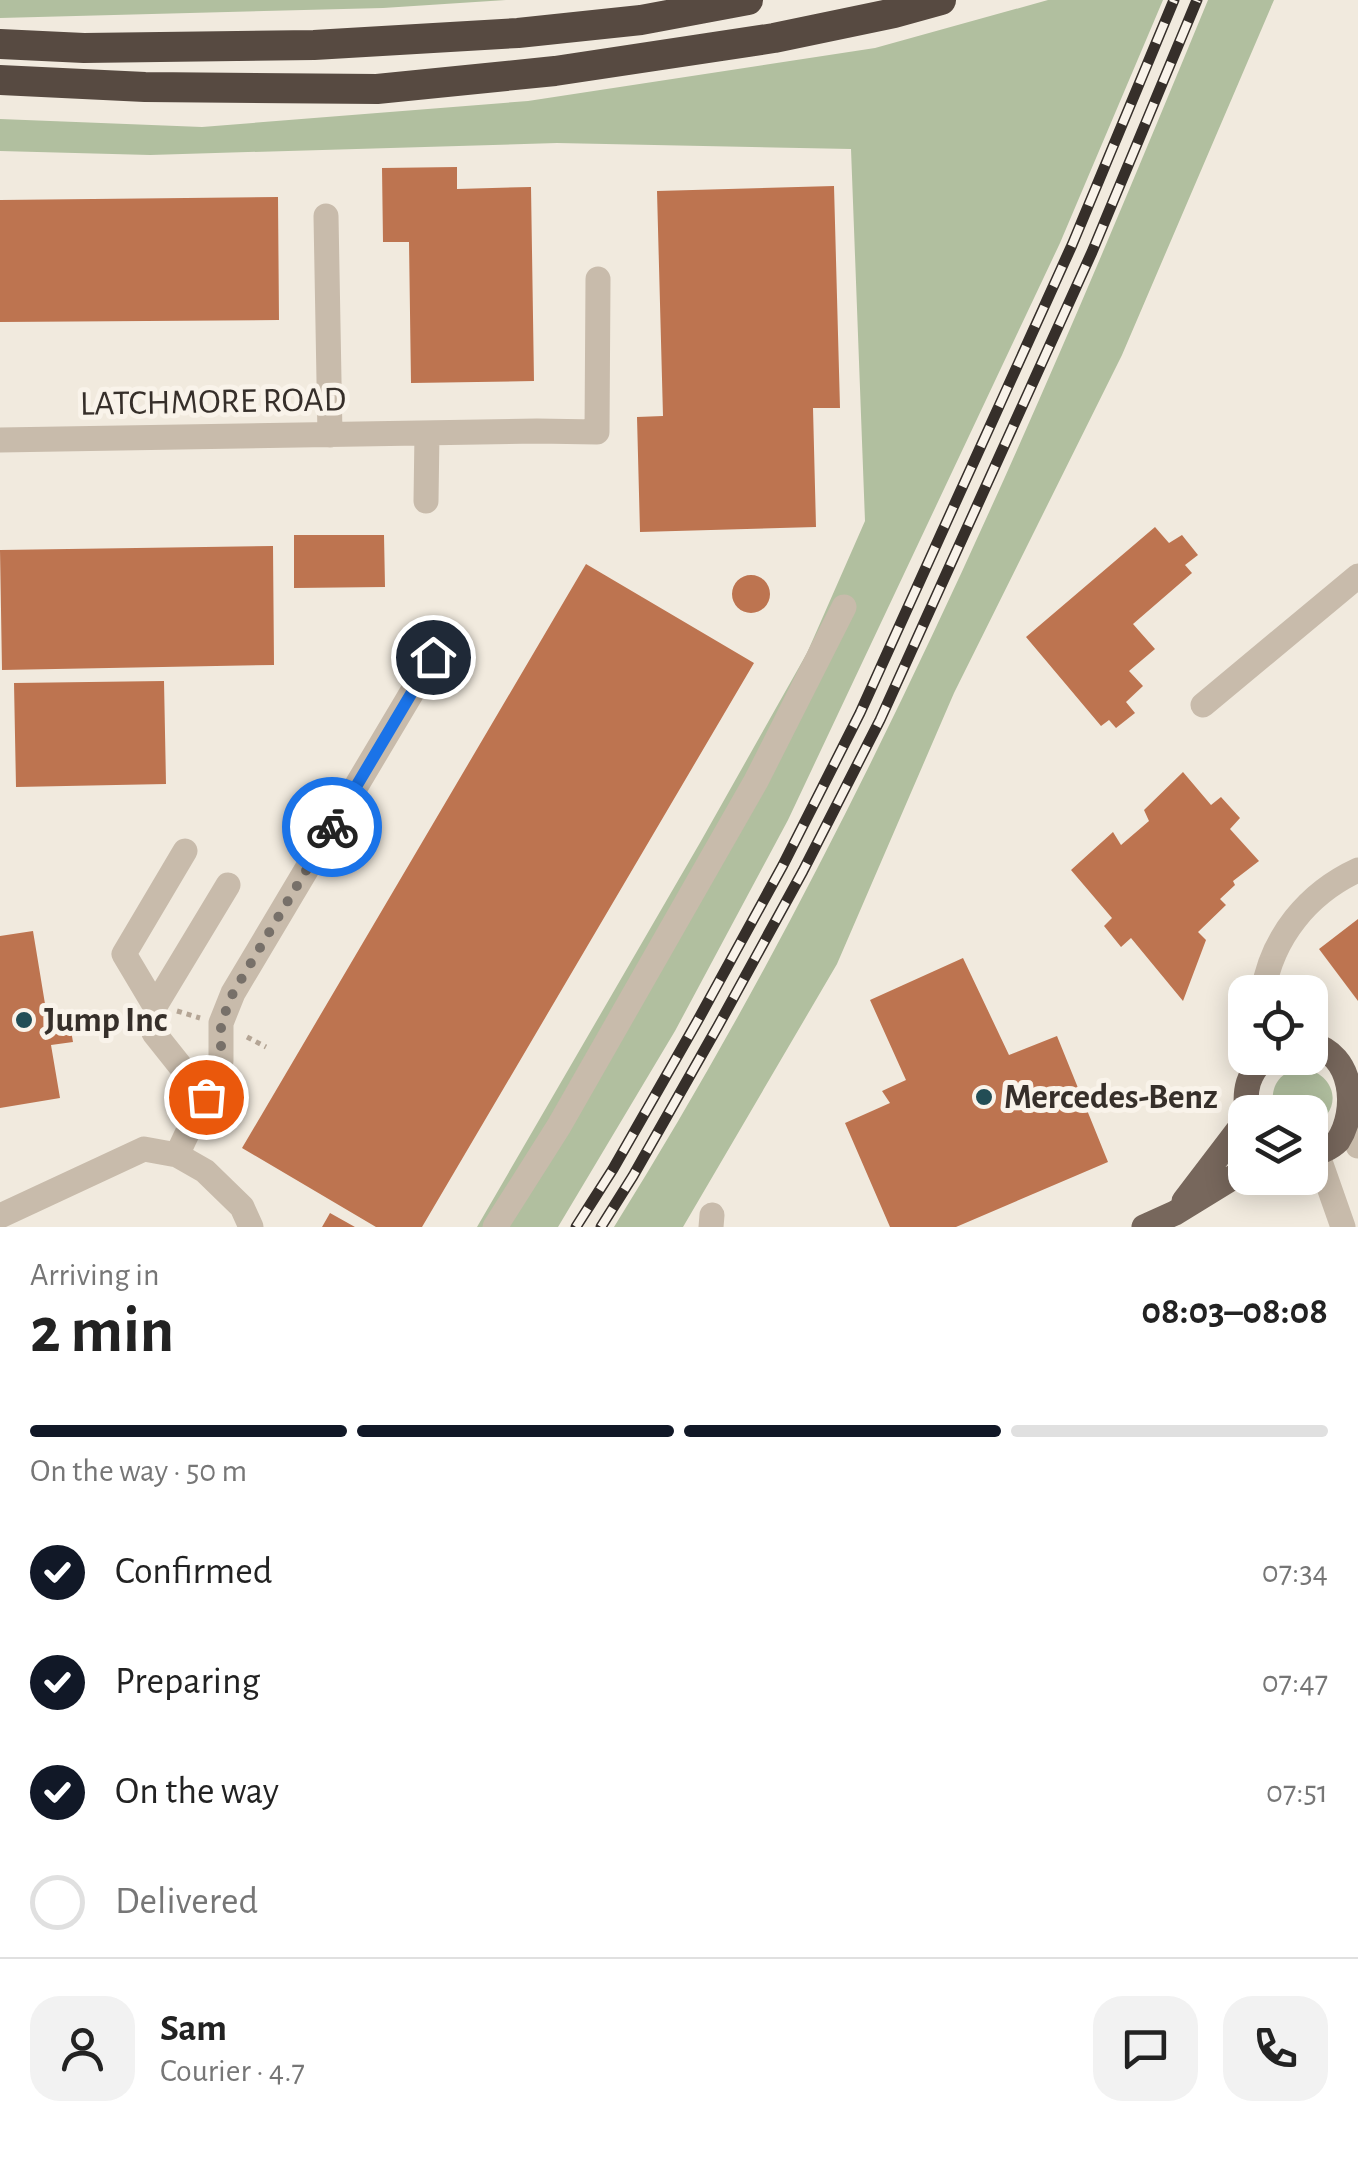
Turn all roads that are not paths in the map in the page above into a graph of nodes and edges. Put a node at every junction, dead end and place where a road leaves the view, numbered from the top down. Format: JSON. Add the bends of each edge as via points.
{"nodes":[{"id":1,"x":748,"y":0,"type":"edge"},
{"id":2,"x":941,"y":0,"type":"edge"},
{"id":3,"x":0,"y":44,"type":"edge"},
{"id":4,"x":0,"y":80,"type":"edge"},
{"id":5,"x":326,"y":216,"type":"dead end"},
{"id":6,"x":598,"y":279,"type":"dead end"},
{"id":7,"x":427,"y":433,"type":"junction"},
{"id":8,"x":330,"y":435,"type":"junction"},
{"id":9,"x":0,"y":440,"type":"edge"},
{"id":10,"x":426,"y":501,"type":"dead end"},
{"id":11,"x":1358,"y":576,"type":"edge"},
{"id":12,"x":844,"y":608,"type":"dead end"},
{"id":13,"x":433,"y":657,"type":"dead end"},
{"id":14,"x":1202,"y":705,"type":"dead end"},
{"id":15,"x":185,"y":850,"type":"dead end"},
{"id":16,"x":1358,"y":870,"type":"edge"},
{"id":17,"x":228,"y":884,"type":"dead end"},
{"id":18,"x":1270,"y":975,"type":"edge"},
{"id":19,"x":155,"y":1006,"type":"junction"},
{"id":20,"x":1328,"y":1051,"type":"edge"},
{"id":21,"x":1355,"y":1076,"type":"edge"},
{"id":22,"x":206,"y":1097,"type":"junction"},
{"id":23,"x":1356,"y":1122,"type":"edge"},
{"id":24,"x":1228,"y":1144,"type":"edge"},
{"id":25,"x":1328,"y":1149,"type":"edge"},
{"id":26,"x":177,"y":1155,"type":"junction"},
{"id":27,"x":1228,"y":1181,"type":"edge"},
{"id":28,"x":1328,"y":1189,"type":"edge"},
{"id":29,"x":1175,"y":1214,"type":"junction"},
{"id":30,"x":0,"y":1216,"type":"edge"},
{"id":31,"x":251,"y":1227,"type":"edge"},
{"id":32,"x":494,"y":1227,"type":"edge"},
{"id":33,"x":1144,"y":1227,"type":"edge"},
{"id":34,"x":1343,"y":1227,"type":"edge"}],
"edges":[{"from":1,"to":3,"type":"highway","via":[[641,20],[500,34],[314,44]]},
{"from":2,"to":4,"type":"highway","via":[[737,43],[554,71],[377,88]]},
{"from":5,"to":8,"type":"street"},
{"from":6,"to":7,"type":"street","name":"LATCHMORE ROAD","via":[[597,432]]},
{"from":7,"to":8,"type":"street","name":"LATCHMORE ROAD"},
{"from":7,"to":10,"type":"street"},
{"from":8,"to":9,"type":"street","name":"LATCHMORE ROAD"},
{"from":11,"to":14,"type":"street"},
{"from":12,"to":32,"type":"street","via":[[756,781]]},
{"from":13,"to":22,"type":"street","via":[[233,993],[221,1023],[221,1061]]},
{"from":15,"to":19,"type":"street","via":[[124,954]]},
{"from":16,"to":18,"type":"street","via":[[1294,918],[1275,950]]},
{"from":17,"to":19,"type":"street"},
{"from":19,"to":22,"type":"street","via":[[154,1033]]},
{"from":20,"to":21,"type":"main road"},
{"from":21,"to":23,"type":"main road"},
{"from":22,"to":26,"type":"street"},
{"from":23,"to":25,"type":"main road"},
{"from":24,"to":29,"type":"main road"},
{"from":26,"to":30,"type":"street","via":[[144,1149]]},
{"from":26,"to":31,"type":"street","via":[[205,1171],[242,1208]]},
{"from":27,"to":29,"type":"main road"},
{"from":28,"to":34,"type":"street"},
{"from":29,"to":33,"type":"main road"}]}
